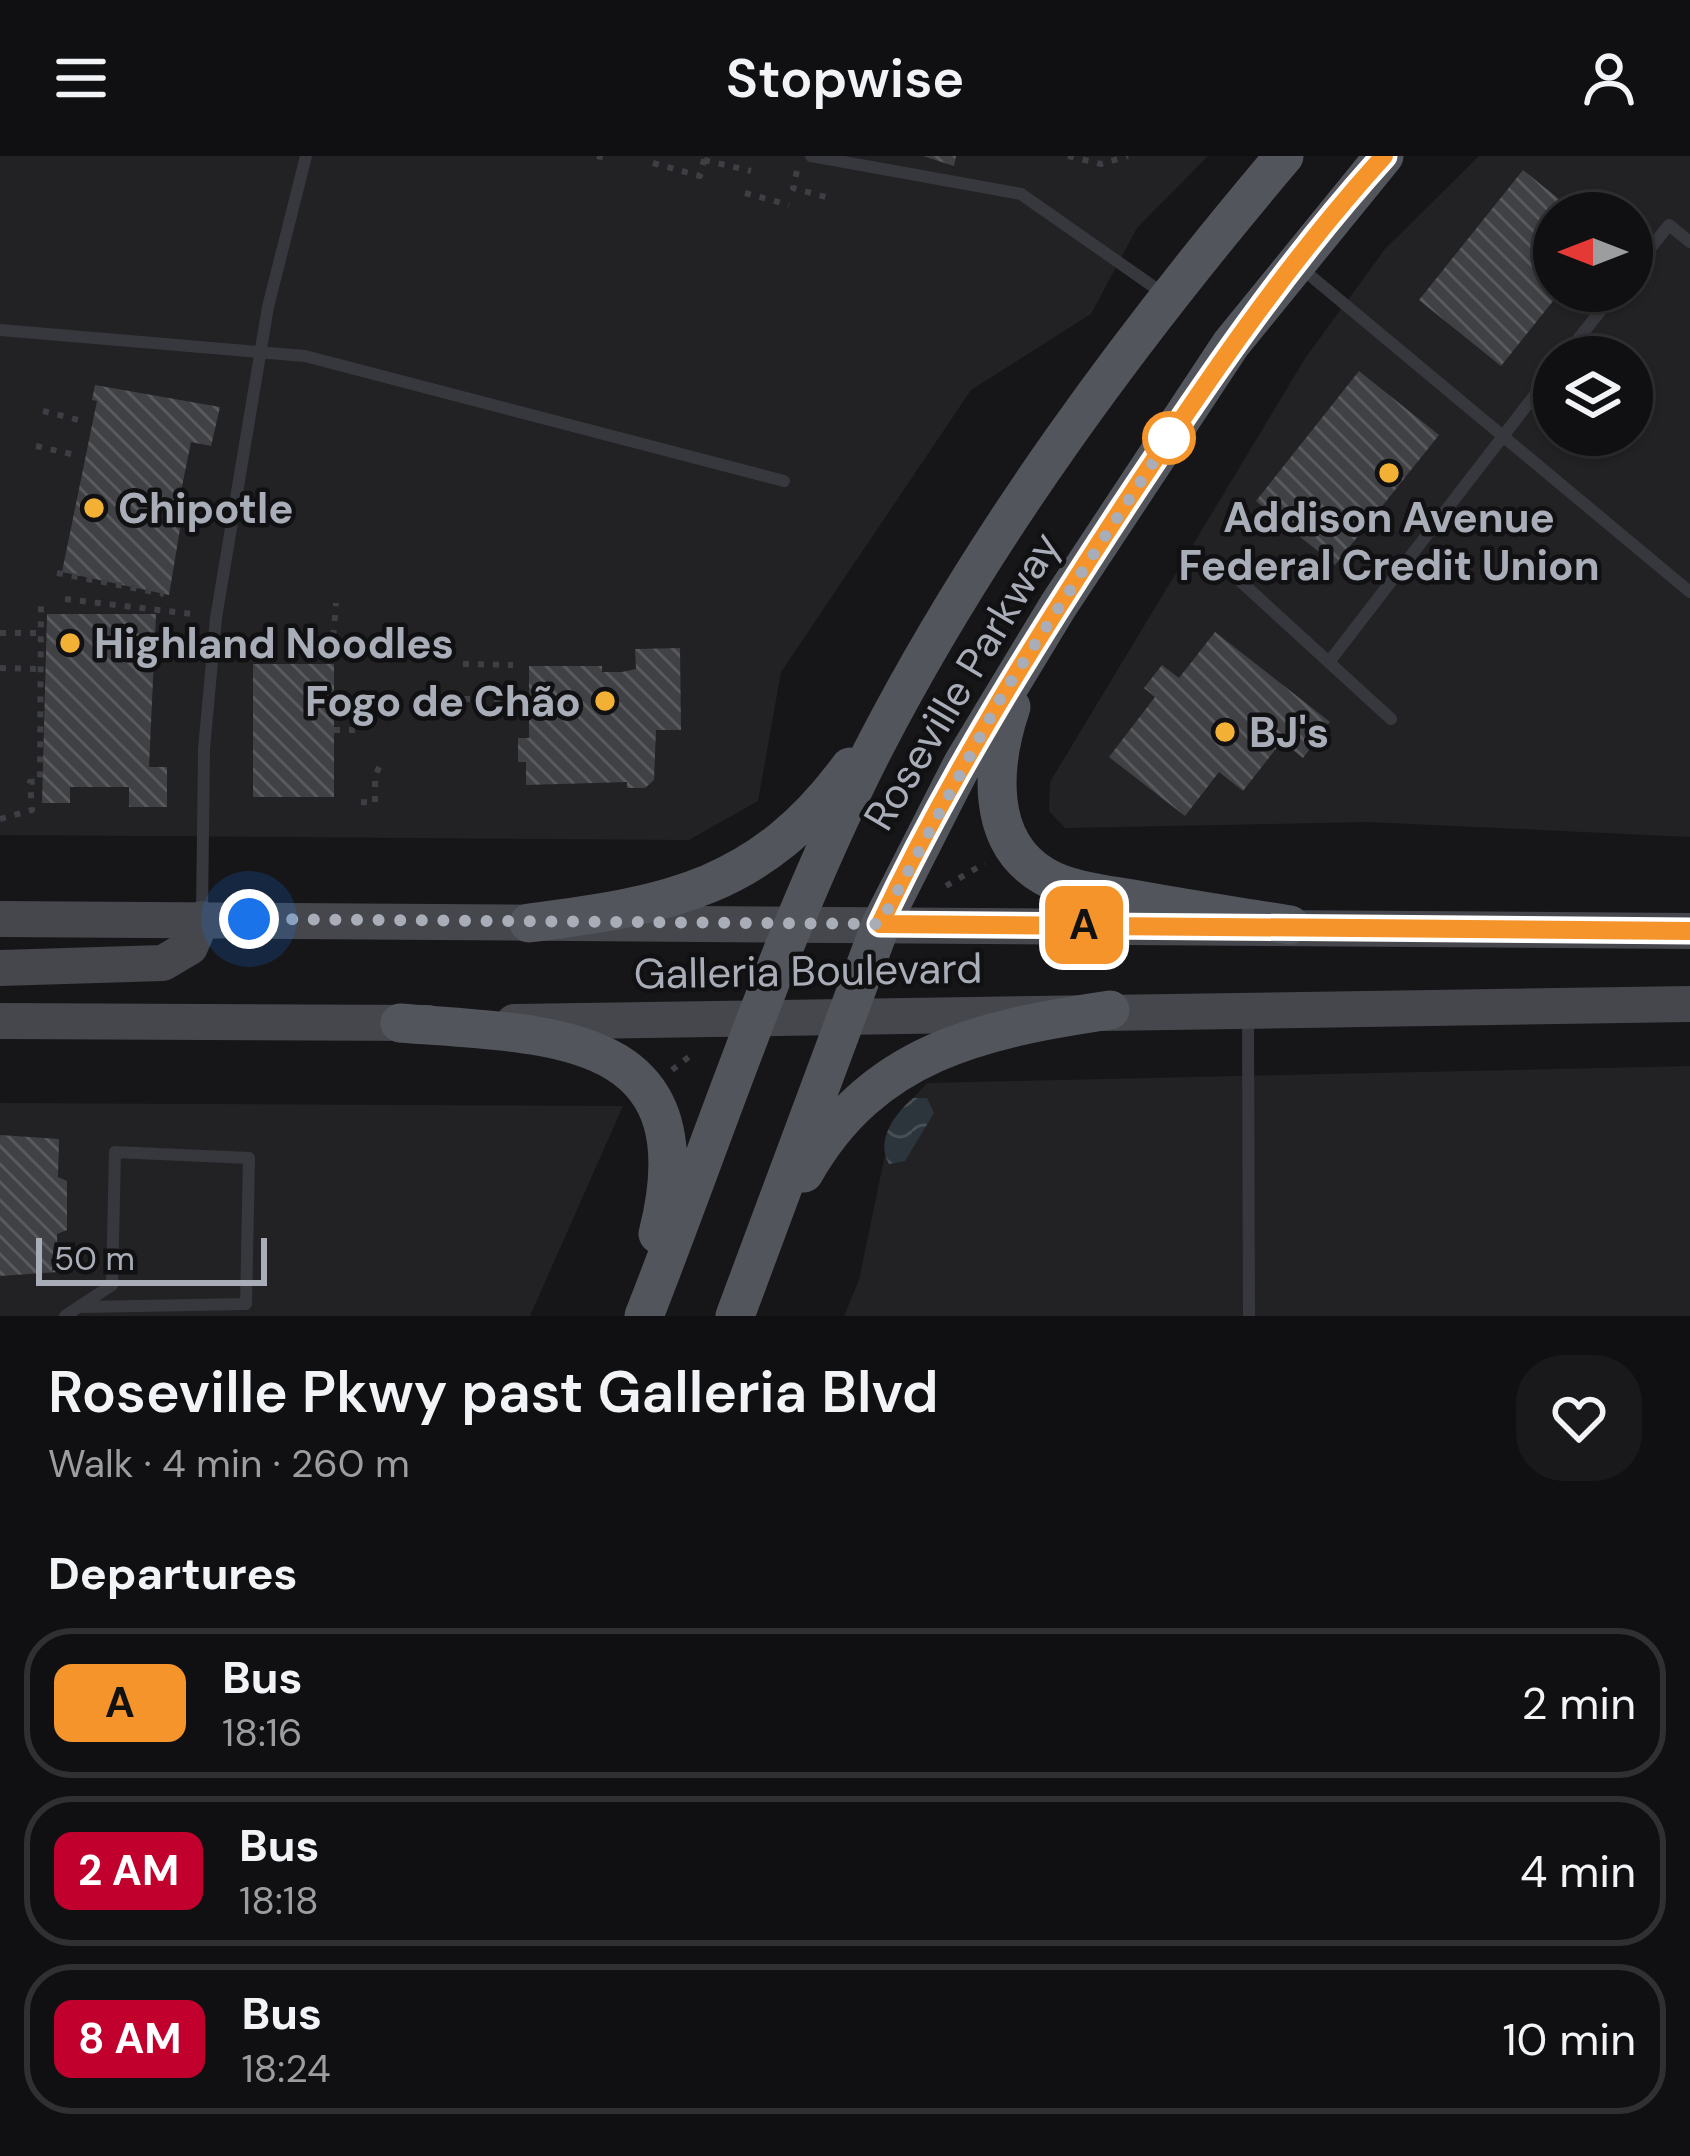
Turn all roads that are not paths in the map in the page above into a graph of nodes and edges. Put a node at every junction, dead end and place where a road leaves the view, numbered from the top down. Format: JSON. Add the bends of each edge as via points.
{"nodes":[{"id":1,"x":306,"y":156,"type":"edge"},
{"id":2,"x":811,"y":156,"type":"edge"},
{"id":3,"x":1285,"y":156,"type":"edge"},
{"id":4,"x":1384,"y":156,"type":"edge"},
{"id":5,"x":1690,"y":242,"type":"edge"},
{"id":6,"x":1653,"y":245,"type":"edge"},
{"id":7,"x":1295,"y":262,"type":"junction"},
{"id":8,"x":1166,"y":296,"type":"junction"},
{"id":9,"x":1599,"y":312,"type":"edge"},
{"id":10,"x":0,"y":330,"type":"edge"},
{"id":11,"x":1581,"y":336,"type":"edge"},
{"id":12,"x":261,"y":353,"type":"junction"},
{"id":13,"x":1533,"y":396,"type":"edge"},
{"id":14,"x":1501,"y":436,"type":"junction"},
{"id":15,"x":784,"y":482,"type":"dead end"},
{"id":16,"x":1228,"y":569,"type":"dead end"},
{"id":17,"x":1690,"y":592,"type":"edge"},
{"id":18,"x":1058,"y":606,"type":"junction"},
{"id":19,"x":1329,"y":662,"type":"junction"},
{"id":20,"x":914,"y":673,"type":"junction"},
{"id":21,"x":1390,"y":719,"type":"dead end"},
{"id":22,"x":0,"y":919,"type":"edge"},
{"id":23,"x":202,"y":919,"type":"junction"},
{"id":24,"x":529,"y":923,"type":"junction"},
{"id":25,"x":795,"y":923,"type":"junction"},
{"id":26,"x":880,"y":924,"type":"junction"},
{"id":27,"x":1290,"y":925,"type":"junction"},
{"id":28,"x":1690,"y":932,"type":"edge"},
{"id":29,"x":0,"y":968,"type":"edge"},
{"id":30,"x":1690,"y":1004,"type":"edge"},
{"id":31,"x":1110,"y":1010,"type":"junction"},
{"id":32,"x":1247,"y":1012,"type":"junction"},
{"id":33,"x":844,"y":1015,"type":"junction"},
{"id":34,"x":757,"y":1016,"type":"junction"},
{"id":35,"x":0,"y":1021,"type":"edge"},
{"id":36,"x":400,"y":1023,"type":"junction"},
{"id":37,"x":83,"y":1307,"type":"junction"},
{"id":38,"x":735,"y":1314,"type":"edge"},
{"id":39,"x":65,"y":1316,"type":"edge"},
{"id":40,"x":640,"y":1316,"type":"edge"},
{"id":41,"x":1249,"y":1316,"type":"edge"}],
"edges":[{"from":1,"to":12,"type":"lane"},
{"from":2,"to":8,"type":"lane","via":[[1021,194]]},
{"from":3,"to":8,"type":"main road","name":"Roseville Parkway"},
{"from":4,"to":7,"type":"main road","name":"Roseville Parkway"},
{"from":5,"to":6,"type":"lane","via":[[1669,225]]},
{"from":7,"to":14,"type":"lane"},
{"from":7,"to":18,"type":"main road","name":"Roseville Parkway","via":[[1231,344]]},
{"from":8,"to":20,"type":"main road","name":"Roseville Parkway"},
{"from":9,"to":11,"type":"lane"},
{"from":10,"to":12,"type":"lane"},
{"from":12,"to":15,"type":"lane","via":[[304,356]]},
{"from":12,"to":23,"type":"lane","via":[[210,662]]},
{"from":13,"to":14,"type":"lane"},
{"from":14,"to":17,"type":"lane"},
{"from":14,"to":19,"type":"lane"},
{"from":16,"to":19,"type":"lane"},
{"from":18,"to":26,"type":"main road","name":"Roseville Parkway","via":[[953,781]]},
{"from":18,"to":27,"type":"main road","via":[[1011,706],[998,766],[999,814],[1021,856],[1068,885]]},
{"from":19,"to":21,"type":"lane"},
{"from":20,"to":24,"type":"main road","via":[[836,785],[750,867],[675,898]]},
{"from":20,"to":25,"type":"main road","name":"Roseville Parkway"},
{"from":22,"to":23,"type":"main road","name":"Galleria Boulevard"},
{"from":23,"to":24,"type":"main road","name":"Galleria Boulevard"},
{"from":23,"to":29,"type":"main road","via":[[190,947],[163,963]]},
{"from":24,"to":25,"type":"main road","name":"Galleria Boulevard"},
{"from":25,"to":26,"type":"main road","name":"Galleria Boulevard"},
{"from":25,"to":34,"type":"main road","name":"Roseville Parkway"},
{"from":26,"to":27,"type":"main road","name":"Galleria Boulevard"},
{"from":26,"to":33,"type":"main road","name":"Roseville Parkway"},
{"from":27,"to":28,"type":"main road","name":"Galleria Boulevard"},
{"from":30,"to":32,"type":"main road","name":"Galleria Boulevard"},
{"from":31,"to":32,"type":"main road","name":"Galleria Boulevard"},
{"from":31,"to":33,"type":"main road","name":"Galleria Boulevard"},
{"from":31,"to":38,"type":"main road","via":[[983,1035],[922,1058],[861,1096],[818,1148]]},
{"from":32,"to":41,"type":"lane"},
{"from":33,"to":34,"type":"main road","name":"Galleria Boulevard"},
{"from":33,"to":38,"type":"main road","name":"Roseville Parkway"},
{"from":34,"to":36,"type":"main road","name":"Galleria Boulevard"},
{"from":34,"to":40,"type":"main road","name":"Roseville Parkway"},
{"from":35,"to":36,"type":"main road","name":"Galleria Boulevard"},
{"from":36,"to":40,"type":"main road","via":[[569,1040],[607,1053],[640,1077],[660,1111],[668,1170]]},
{"from":37,"to":37,"type":"lane","via":[[112,1285],[115,1152],[248,1158],[246,1304]]},
{"from":37,"to":39,"type":"lane"}]}
